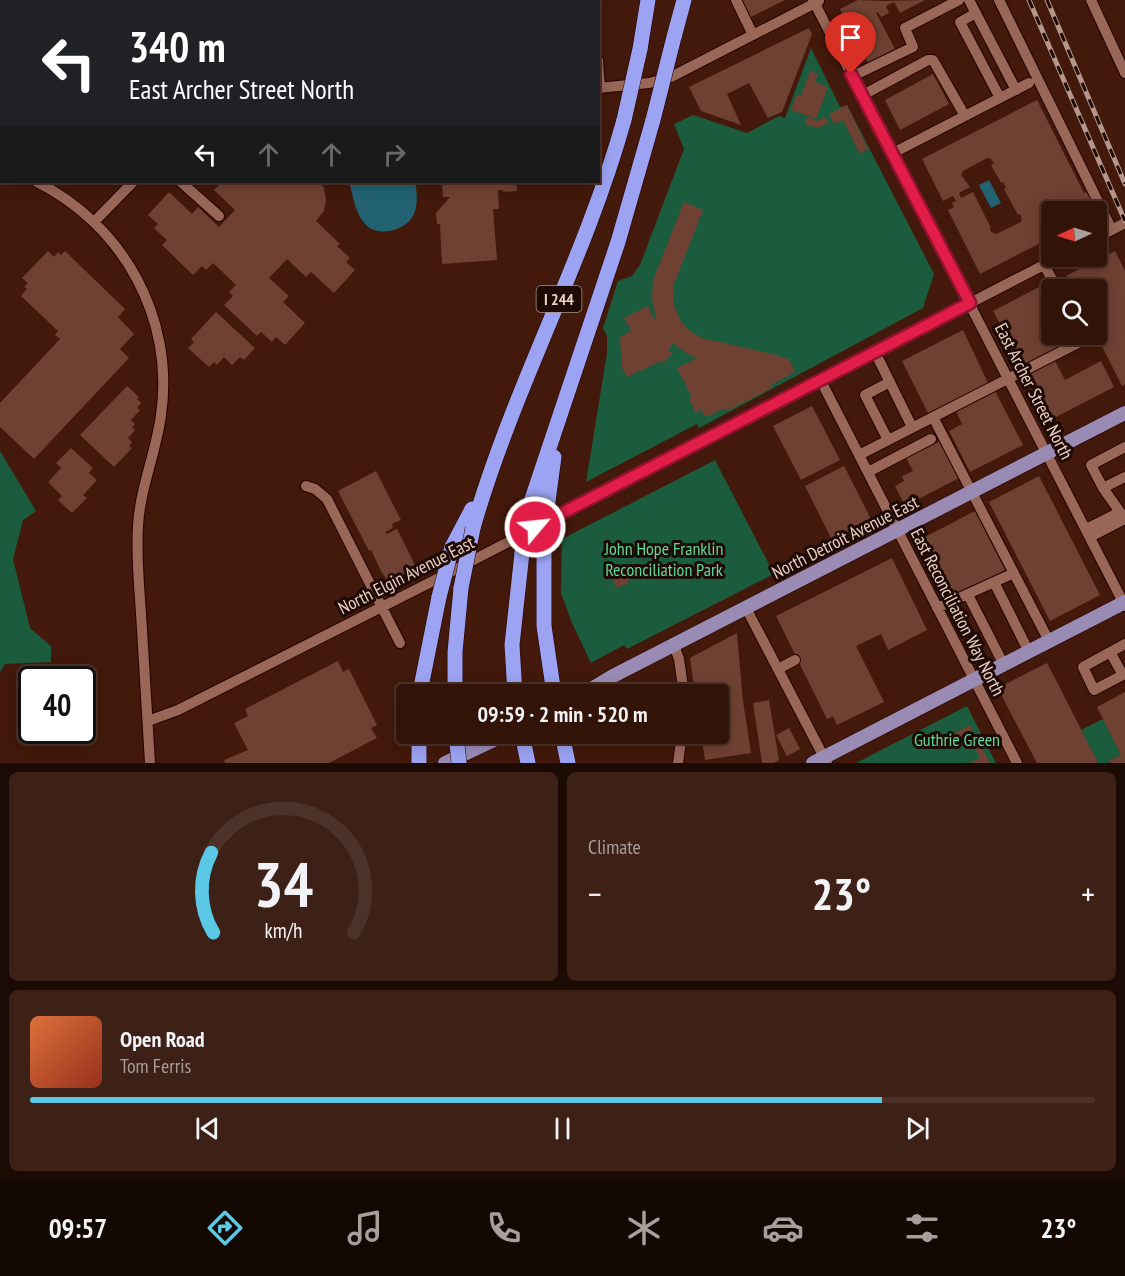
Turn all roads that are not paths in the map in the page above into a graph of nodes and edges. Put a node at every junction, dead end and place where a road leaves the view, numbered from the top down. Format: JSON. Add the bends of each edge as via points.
{"nodes":[{"id":1,"x":648,"y":0,"type":"edge"},
{"id":2,"x":684,"y":0,"type":"edge"},
{"id":3,"x":736,"y":0,"type":"edge"},
{"id":4,"x":958,"y":0,"type":"edge"},
{"id":5,"x":969,"y":0,"type":"edge"},
{"id":6,"x":999,"y":0,"type":"edge"},
{"id":7,"x":1091,"y":0,"type":"edge"},
{"id":8,"x":816,"y":1,"type":"edge"},
{"id":9,"x":976,"y":13,"type":"junction"},
{"id":10,"x":753,"y":35,"type":"junction"},
{"id":11,"x":1125,"y":73,"type":"edge"},
{"id":12,"x":853,"y":76,"type":"junction"},
{"id":13,"x":1029,"y":83,"type":"dead end"},
{"id":14,"x":600,"y":88,"type":"edge"},
{"id":15,"x":1016,"y":90,"type":"junction"},
{"id":16,"x":863,"y":95,"type":"junction"},
{"id":17,"x":1000,"y":98,"type":"junction"},
{"id":18,"x":965,"y":116,"type":"junction"},
{"id":19,"x":893,"y":153,"type":"junction"},
{"id":20,"x":39,"y":183,"type":"edge"},
{"id":21,"x":132,"y":183,"type":"edge"},
{"id":22,"x":182,"y":183,"type":"edge"},
{"id":23,"x":219,"y":216,"type":"dead end"},
{"id":24,"x":94,"y":222,"type":"junction"},
{"id":25,"x":1125,"y":223,"type":"edge"},
{"id":26,"x":1112,"y":230,"type":"junction"},
{"id":27,"x":1107,"y":232,"type":"edge"},
{"id":28,"x":1041,"y":267,"type":"edge"},
{"id":29,"x":970,"y":303,"type":"junction"},
{"id":30,"x":585,"y":341,"type":"junction"},
{"id":31,"x":1074,"y":345,"type":"edge"},
{"id":32,"x":875,"y":352,"type":"junction"},
{"id":33,"x":1008,"y":378,"type":"junction"},
{"id":34,"x":821,"y":381,"type":"junction"},
{"id":35,"x":890,"y":382,"type":"junction"},
{"id":36,"x":1125,"y":413,"type":"edge"},
{"id":37,"x":933,"y":417,"type":"junction"},
{"id":38,"x":912,"y":428,"type":"junction"},
{"id":39,"x":930,"y":439,"type":"dead end"},
{"id":40,"x":888,"y":440,"type":"junction"},
{"id":41,"x":1125,"y":447,"type":"edge"},
{"id":42,"x":1047,"y":453,"type":"junction"},
{"id":43,"x":859,"y":455,"type":"junction"},
{"id":44,"x":868,"y":472,"type":"junction"},
{"id":45,"x":488,"y":477,"type":"junction"},
{"id":46,"x":1125,"y":477,"type":"edge"},
{"id":47,"x":306,"y":486,"type":"dead end"},
{"id":48,"x":1103,"y":488,"type":"junction"},
{"id":49,"x":971,"y":492,"type":"junction"},
{"id":50,"x":1123,"y":513,"type":"edge"},
{"id":51,"x":898,"y":530,"type":"junction"},
{"id":52,"x":1088,"y":533,"type":"junction"},
{"id":53,"x":1014,"y":573,"type":"junction"},
{"id":54,"x":994,"y":582,"type":"junction"},
{"id":55,"x":968,"y":595,"type":"junction"},
{"id":56,"x":1125,"y":604,"type":"edge"},
{"id":57,"x":382,"y":606,"type":"junction"},
{"id":58,"x":747,"y":608,"type":"junction"},
{"id":59,"x":938,"y":608,"type":"junction"},
{"id":60,"x":1049,"y":641,"type":"junction"},
{"id":61,"x":400,"y":643,"type":"dead end"},
{"id":62,"x":1125,"y":644,"type":"edge"},
{"id":63,"x":675,"y":645,"type":"junction"},
{"id":64,"x":1029,"y":652,"type":"junction"},
{"id":65,"x":1110,"y":652,"type":"dead end"},
{"id":66,"x":795,"y":660,"type":"dead end"},
{"id":67,"x":1004,"y":665,"type":"junction"},
{"id":68,"x":778,"y":669,"type":"junction"},
{"id":69,"x":974,"y":680,"type":"junction"},
{"id":70,"x":423,"y":684,"type":"edge"},
{"id":71,"x":454,"y":684,"type":"edge"},
{"id":72,"x":514,"y":684,"type":"edge"},
{"id":73,"x":552,"y":684,"type":"edge"},
{"id":74,"x":600,"y":684,"type":"edge"},
{"id":75,"x":683,"y":684,"type":"edge"},
{"id":76,"x":148,"y":721,"type":"junction"},
{"id":77,"x":419,"y":744,"type":"edge"},
{"id":78,"x":457,"y":744,"type":"edge"},
{"id":79,"x":486,"y":744,"type":"edge"},
{"id":80,"x":524,"y":744,"type":"edge"},
{"id":81,"x":564,"y":744,"type":"edge"},
{"id":82,"x":681,"y":744,"type":"edge"},
{"id":83,"x":822,"y":761,"type":"edge"},
{"id":84,"x":150,"y":763,"type":"edge"},
{"id":85,"x":419,"y":763,"type":"edge"},
{"id":86,"x":445,"y":763,"type":"edge"},
{"id":87,"x":459,"y":763,"type":"edge"},
{"id":88,"x":528,"y":763,"type":"edge"},
{"id":89,"x":568,"y":763,"type":"edge"},
{"id":90,"x":678,"y":763,"type":"edge"},
{"id":91,"x":1017,"y":763,"type":"edge"}],
"edges":[{"from":1,"to":45,"type":"highway","number":"I 244","bridge":true,"via":[[624,120],[607,176]]},
{"from":2,"to":30,"type":"highway","number":"I 244","bridge":true,"via":[[623,225]]},
{"from":3,"to":10,"type":"street"},
{"from":4,"to":12,"type":"street","via":[[905,28],[913,47]]},
{"from":5,"to":9,"type":"street"},
{"from":6,"to":26,"type":"street"},
{"from":7,"to":11,"type":"street"},
{"from":8,"to":10,"type":"street"},
{"from":8,"to":12,"type":"street","name":"East Archer Street North"},
{"from":9,"to":15,"type":"street"},
{"from":9,"to":17,"type":"street","via":[[960,22]]},
{"from":10,"to":14,"type":"street","via":[[671,77]]},
{"from":12,"to":16,"type":"street","name":"East Archer Street North"},
{"from":13,"to":15,"type":"street"},
{"from":15,"to":17,"type":"street"},
{"from":16,"to":18,"type":"street","via":[[933,60]]},
{"from":16,"to":19,"type":"street","name":"East Archer Street North"},
{"from":17,"to":18,"type":"street"},
{"from":18,"to":19,"type":"street"},
{"from":19,"to":29,"type":"street","name":"East Archer Street North"},
{"from":20,"to":24,"type":"street","via":[[78,207]]},
{"from":21,"to":24,"type":"street"},
{"from":22,"to":23,"type":"street"},
{"from":24,"to":76,"type":"street","via":[[121,252],[138,280],[160,342],[161,417],[143,488],[138,527]]},
{"from":25,"to":26,"type":"street"},
{"from":26,"to":27,"type":"street"},
{"from":28,"to":29,"type":"street","name":"North Elgin Avenue East"},
{"from":29,"to":32,"type":"street","name":"North Elgin Avenue East"},
{"from":29,"to":33,"type":"street","name":"East Archer Street North"},
{"from":30,"to":72,"type":"highway","bridge":true,"via":[[528,511],[512,645]]},
{"from":30,"to":73,"type":"highway","number":"I 244","bridge":true,"via":[[556,447],[543,542],[544,626]]},
{"from":31,"to":33,"type":"street"},
{"from":32,"to":34,"type":"street","name":"North Elgin Avenue East"},
{"from":32,"to":35,"type":"street"},
{"from":33,"to":37,"type":"street"},
{"from":33,"to":42,"type":"street","name":"East Archer Street North"},
{"from":34,"to":43,"type":"street","name":"East Reconciliation Way North"},
{"from":34,"to":57,"type":"street","name":"North Elgin Avenue East"},
{"from":35,"to":38,"type":"street"},
{"from":35,"to":40,"type":"street","via":[[865,395]]},
{"from":36,"to":42,"type":"main road","name":"North Detroit Avenue East"},
{"from":37,"to":38,"type":"street"},
{"from":37,"to":49,"type":"street"},
{"from":38,"to":40,"type":"street"},
{"from":39,"to":44,"type":"street"},
{"from":40,"to":43,"type":"street"},
{"from":41,"to":48,"type":"street","via":[[1091,465]]},
{"from":42,"to":49,"type":"main road","name":"North Detroit Avenue East"},
{"from":42,"to":52,"type":"street","name":"East Archer Street North"},
{"from":43,"to":44,"type":"street","name":"East Reconciliation Way North"},
{"from":44,"to":51,"type":"street","name":"East Reconciliation Way North"},
{"from":45,"to":70,"type":"highway","bridge":true,"via":[[452,547]]},
{"from":45,"to":71,"type":"highway","number":"I 244","bridge":true,"via":[[461,588]]},
{"from":46,"to":48,"type":"street"},
{"from":47,"to":57,"type":"street","via":[[327,499]]},
{"from":48,"to":50,"type":"street"},
{"from":49,"to":51,"type":"main road","name":"North Detroit Avenue East"},
{"from":49,"to":53,"type":"street"},
{"from":50,"to":52,"type":"street"},
{"from":51,"to":58,"type":"main road","name":"North Detroit Avenue East"},
{"from":51,"to":59,"type":"street","name":"East Reconciliation Way North"},
{"from":52,"to":56,"type":"street","name":"East Archer Street North"},
{"from":53,"to":54,"type":"street"},
{"from":53,"to":60,"type":"street"},
{"from":54,"to":55,"type":"street"},
{"from":54,"to":64,"type":"street"},
{"from":55,"to":59,"type":"street"},
{"from":55,"to":67,"type":"street"},
{"from":56,"to":60,"type":"main road"},
{"from":57,"to":61,"type":"street"},
{"from":57,"to":76,"type":"street","name":"North Elgin Avenue East","via":[[178,710]]},
{"from":58,"to":63,"type":"main road","name":"North Detroit Avenue East"},
{"from":58,"to":68,"type":"street"},
{"from":59,"to":69,"type":"street","name":"East Reconciliation Way North"},
{"from":60,"to":64,"type":"main road"},
{"from":62,"to":65,"type":"street"},
{"from":63,"to":74,"type":"main road","name":"North Detroit Avenue East"},
{"from":63,"to":75,"type":"street"},
{"from":64,"to":67,"type":"main road"},
{"from":66,"to":68,"type":"street"},
{"from":67,"to":69,"type":"main road"},
{"from":68,"to":83,"type":"street"},
{"from":69,"to":83,"type":"main road"},
{"from":69,"to":91,"type":"street","name":"East Reconciliation Way North"},
{"from":76,"to":84,"type":"street"},
{"from":77,"to":85,"type":"highway"},
{"from":78,"to":87,"type":"highway","bridge":true},
{"from":79,"to":86,"type":"main road"},
{"from":80,"to":88,"type":"highway"},
{"from":81,"to":89,"type":"highway"},
{"from":82,"to":90,"type":"street"}]}
